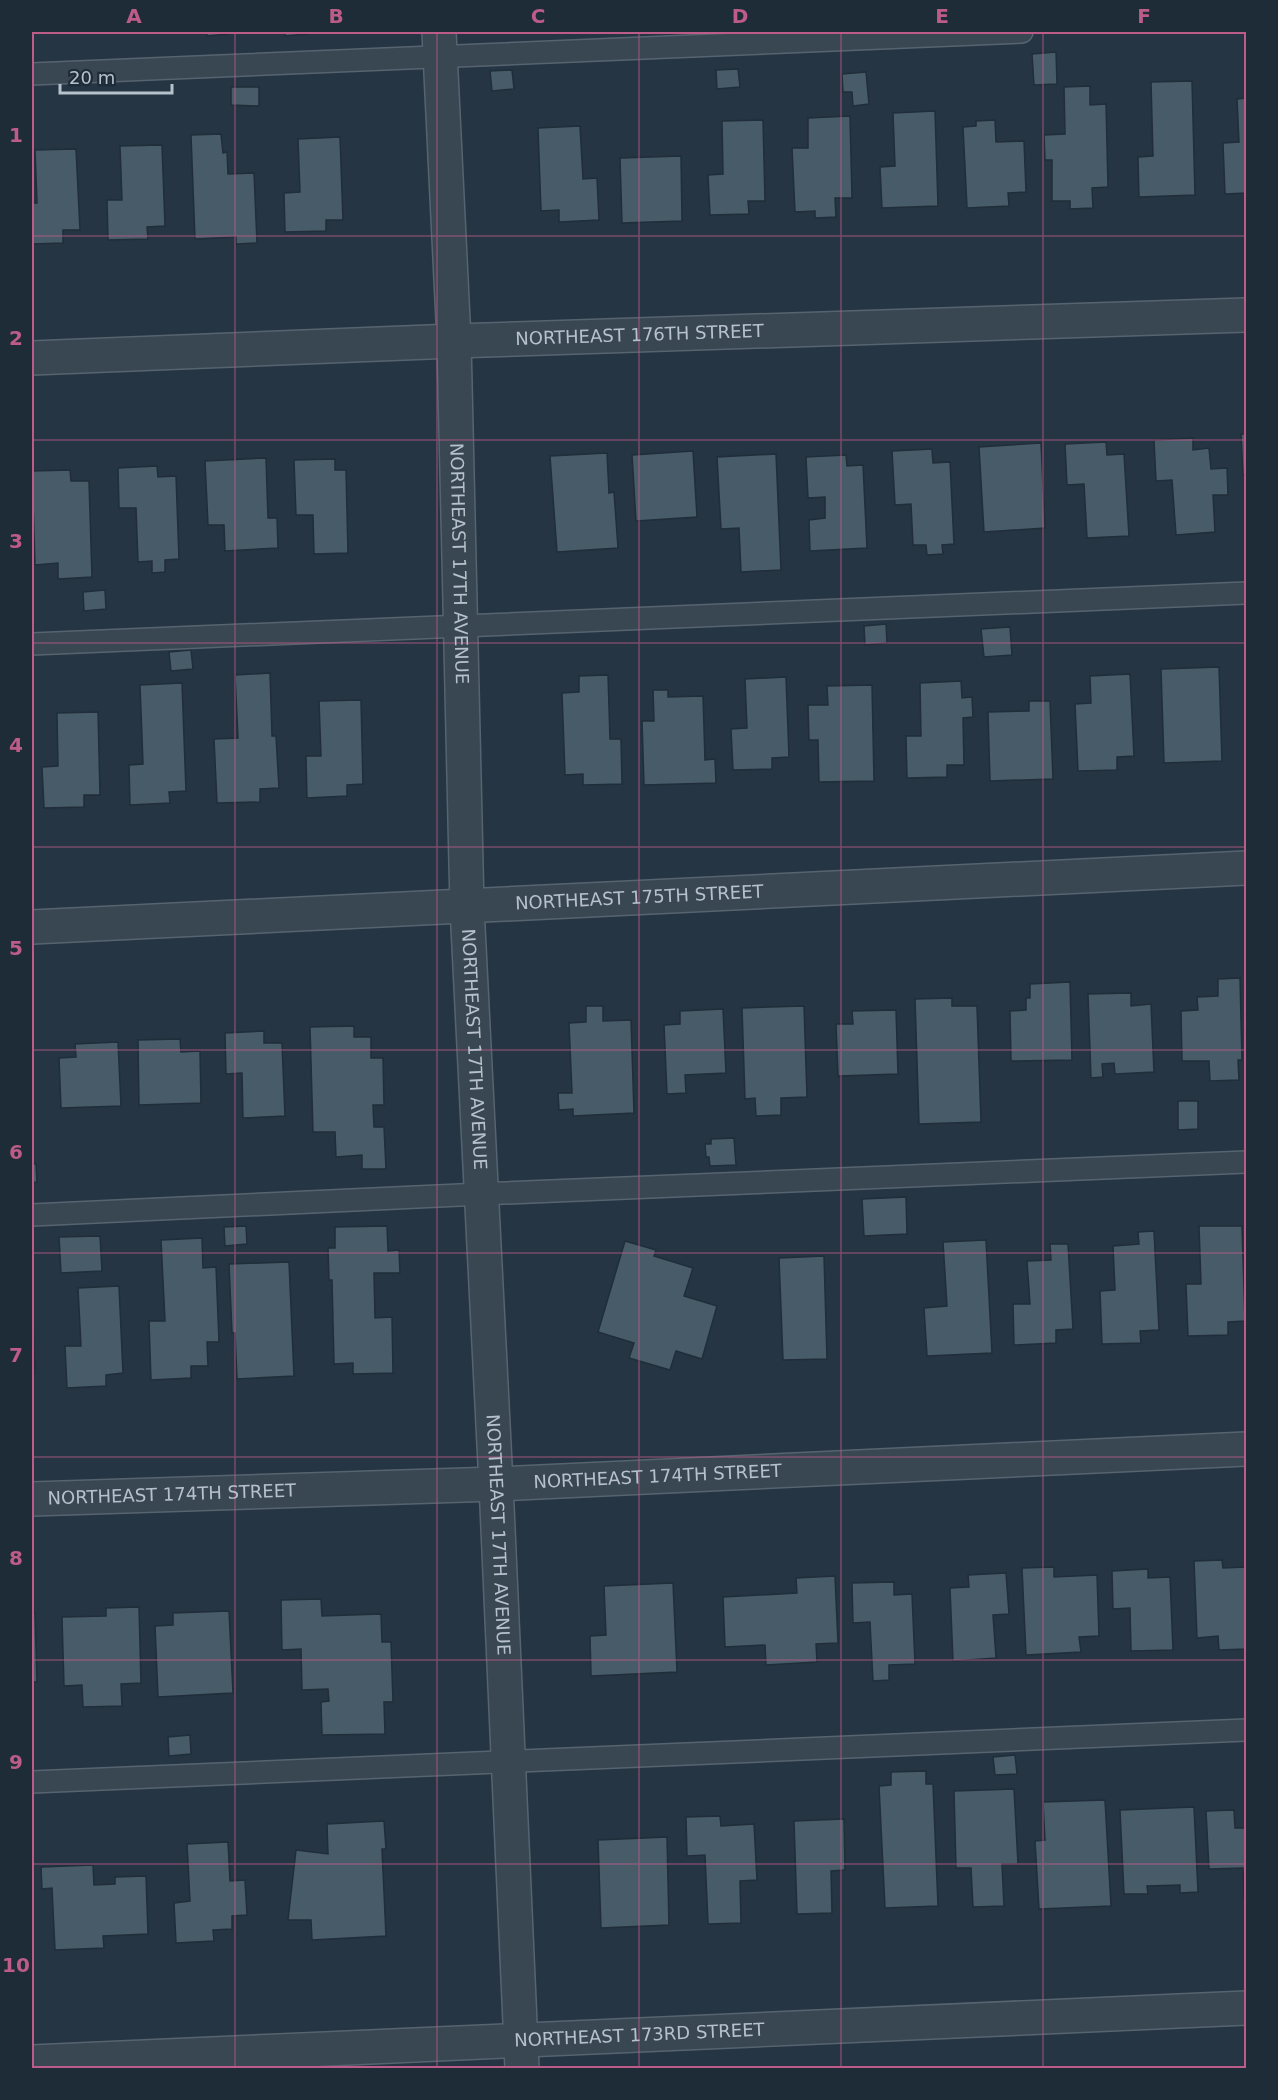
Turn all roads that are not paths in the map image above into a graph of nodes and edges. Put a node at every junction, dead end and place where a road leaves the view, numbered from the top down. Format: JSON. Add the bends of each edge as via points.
{"nodes":[{"id":1,"x":1022,"y":32,"type":"edge"},
{"id":2,"x":439,"y":44,"type":"edge"},
{"id":3,"x":32,"y":74,"type":"edge"},
{"id":4,"x":1246,"y":315,"type":"edge"},
{"id":5,"x":454,"y":341,"type":"junction"},
{"id":6,"x":32,"y":358,"type":"edge"},
{"id":7,"x":1246,"y":593,"type":"edge"},
{"id":8,"x":460,"y":626,"type":"junction"},
{"id":9,"x":32,"y":644,"type":"edge"},
{"id":10,"x":1246,"y":868,"type":"edge"},
{"id":11,"x":467,"y":907,"type":"junction"},
{"id":12,"x":32,"y":927,"type":"edge"},
{"id":13,"x":1246,"y":1162,"type":"edge"},
{"id":14,"x":481,"y":1194,"type":"junction"},
{"id":15,"x":32,"y":1215,"type":"edge"},
{"id":16,"x":1246,"y":1449,"type":"edge"},
{"id":17,"x":496,"y":1484,"type":"junction"},
{"id":18,"x":32,"y":1499,"type":"edge"},
{"id":19,"x":1246,"y":1730,"type":"edge"},
{"id":20,"x":508,"y":1762,"type":"junction"},
{"id":21,"x":32,"y":1782,"type":"edge"},
{"id":22,"x":1246,"y":2008,"type":"edge"},
{"id":23,"x":522,"y":2054,"type":"edge"},
{"id":24,"x":32,"y":2062,"type":"edge"}],
"edges":[{"from":1,"to":2,"type":"lane"},
{"from":2,"to":3,"type":"lane"},
{"from":2,"to":5,"type":"street","name":"NORTHEAST 17TH AVENUE"},
{"from":4,"to":5,"type":"street","name":"NORTHEAST 176TH STREET"},
{"from":5,"to":6,"type":"street","name":"NORTHEAST 176TH STREET"},
{"from":5,"to":8,"type":"street","name":"NORTHEAST 17TH AVENUE"},
{"from":7,"to":8,"type":"lane"},
{"from":8,"to":9,"type":"lane"},
{"from":8,"to":11,"type":"street","name":"NORTHEAST 17TH AVENUE"},
{"from":10,"to":11,"type":"street","name":"NORTHEAST 175TH STREET"},
{"from":11,"to":12,"type":"street","name":"NORTHEAST 175TH STREET"},
{"from":11,"to":14,"type":"street","name":"NORTHEAST 17TH AVENUE"},
{"from":13,"to":14,"type":"lane"},
{"from":14,"to":15,"type":"lane"},
{"from":14,"to":17,"type":"street","name":"NORTHEAST 17TH AVENUE"},
{"from":16,"to":17,"type":"street","name":"NORTHEAST 174TH STREET"},
{"from":17,"to":18,"type":"street","name":"NORTHEAST 174TH STREET"},
{"from":17,"to":20,"type":"street","name":"NORTHEAST 17TH AVENUE"},
{"from":19,"to":20,"type":"lane"},
{"from":20,"to":21,"type":"lane"},
{"from":20,"to":23,"type":"street","name":"NORTHEAST 17TH AVENUE"},
{"from":22,"to":23,"type":"street","name":"NORTHEAST 173RD STREET"},
{"from":23,"to":24,"type":"street","name":"NORTHEAST 173RD STREET"}]}
